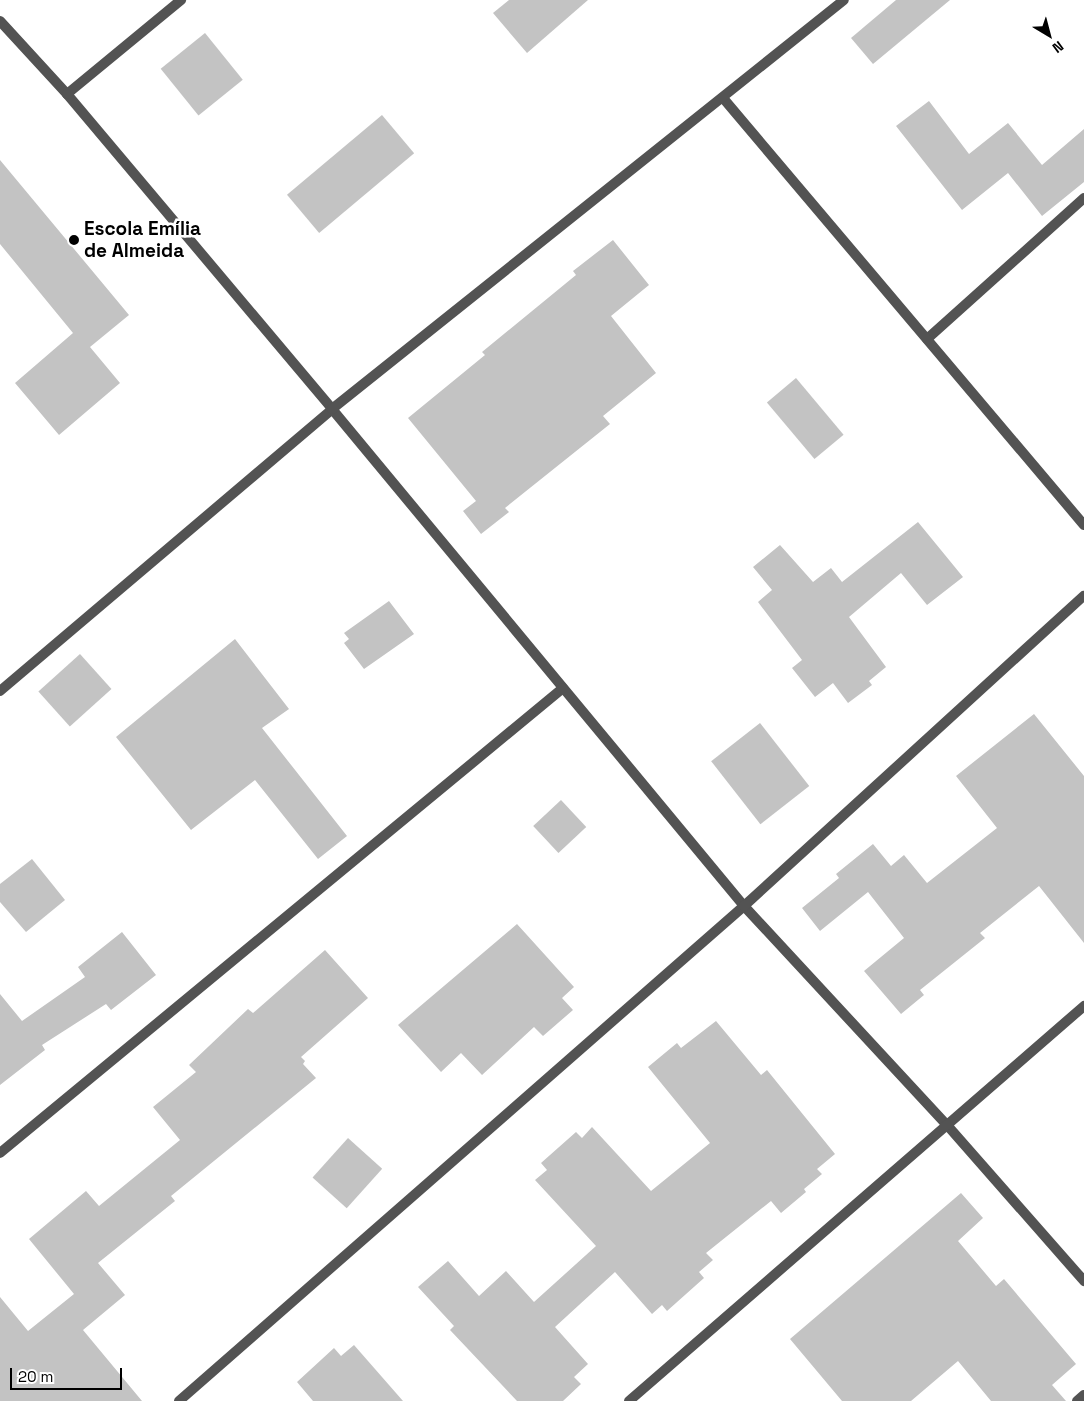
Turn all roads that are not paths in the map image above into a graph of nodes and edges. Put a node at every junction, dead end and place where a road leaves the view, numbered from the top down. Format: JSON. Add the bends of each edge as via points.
{"nodes":[{"id":1,"x":181,"y":0,"type":"edge"},
{"id":2,"x":844,"y":0,"type":"edge"},
{"id":3,"x":0,"y":21,"type":"edge"},
{"id":4,"x":67,"y":94,"type":"junction"},
{"id":5,"x":723,"y":98,"type":"junction"},
{"id":6,"x":1084,"y":198,"type":"edge"},
{"id":7,"x":927,"y":340,"type":"junction"},
{"id":8,"x":332,"y":408,"type":"junction"},
{"id":9,"x":1084,"y":525,"type":"edge"},
{"id":10,"x":1084,"y":596,"type":"edge"},
{"id":11,"x":564,"y":688,"type":"junction"},
{"id":12,"x":0,"y":691,"type":"edge"},
{"id":13,"x":744,"y":906,"type":"junction"},
{"id":14,"x":1084,"y":1006,"type":"edge"},
{"id":15,"x":947,"y":1125,"type":"junction"},
{"id":16,"x":0,"y":1153,"type":"edge"},
{"id":17,"x":1084,"y":1280,"type":"edge"},
{"id":18,"x":1084,"y":1395,"type":"edge"},
{"id":19,"x":178,"y":1401,"type":"edge"},
{"id":20,"x":629,"y":1401,"type":"edge"},
{"id":21,"x":1077,"y":1401,"type":"edge"}],
"edges":[{"from":1,"to":4,"type":"street"},
{"from":2,"to":5,"type":"street"},
{"from":3,"to":4,"type":"street"},
{"from":4,"to":8,"type":"street"},
{"from":5,"to":7,"type":"street"},
{"from":5,"to":8,"type":"street"},
{"from":6,"to":7,"type":"street"},
{"from":7,"to":9,"type":"street"},
{"from":8,"to":11,"type":"street"},
{"from":8,"to":12,"type":"street"},
{"from":10,"to":13,"type":"street"},
{"from":11,"to":13,"type":"street"},
{"from":11,"to":16,"type":"street"},
{"from":13,"to":15,"type":"street"},
{"from":13,"to":19,"type":"street"},
{"from":14,"to":15,"type":"street"},
{"from":15,"to":17,"type":"street"},
{"from":15,"to":20,"type":"street"},
{"from":18,"to":21,"type":"street"}]}
